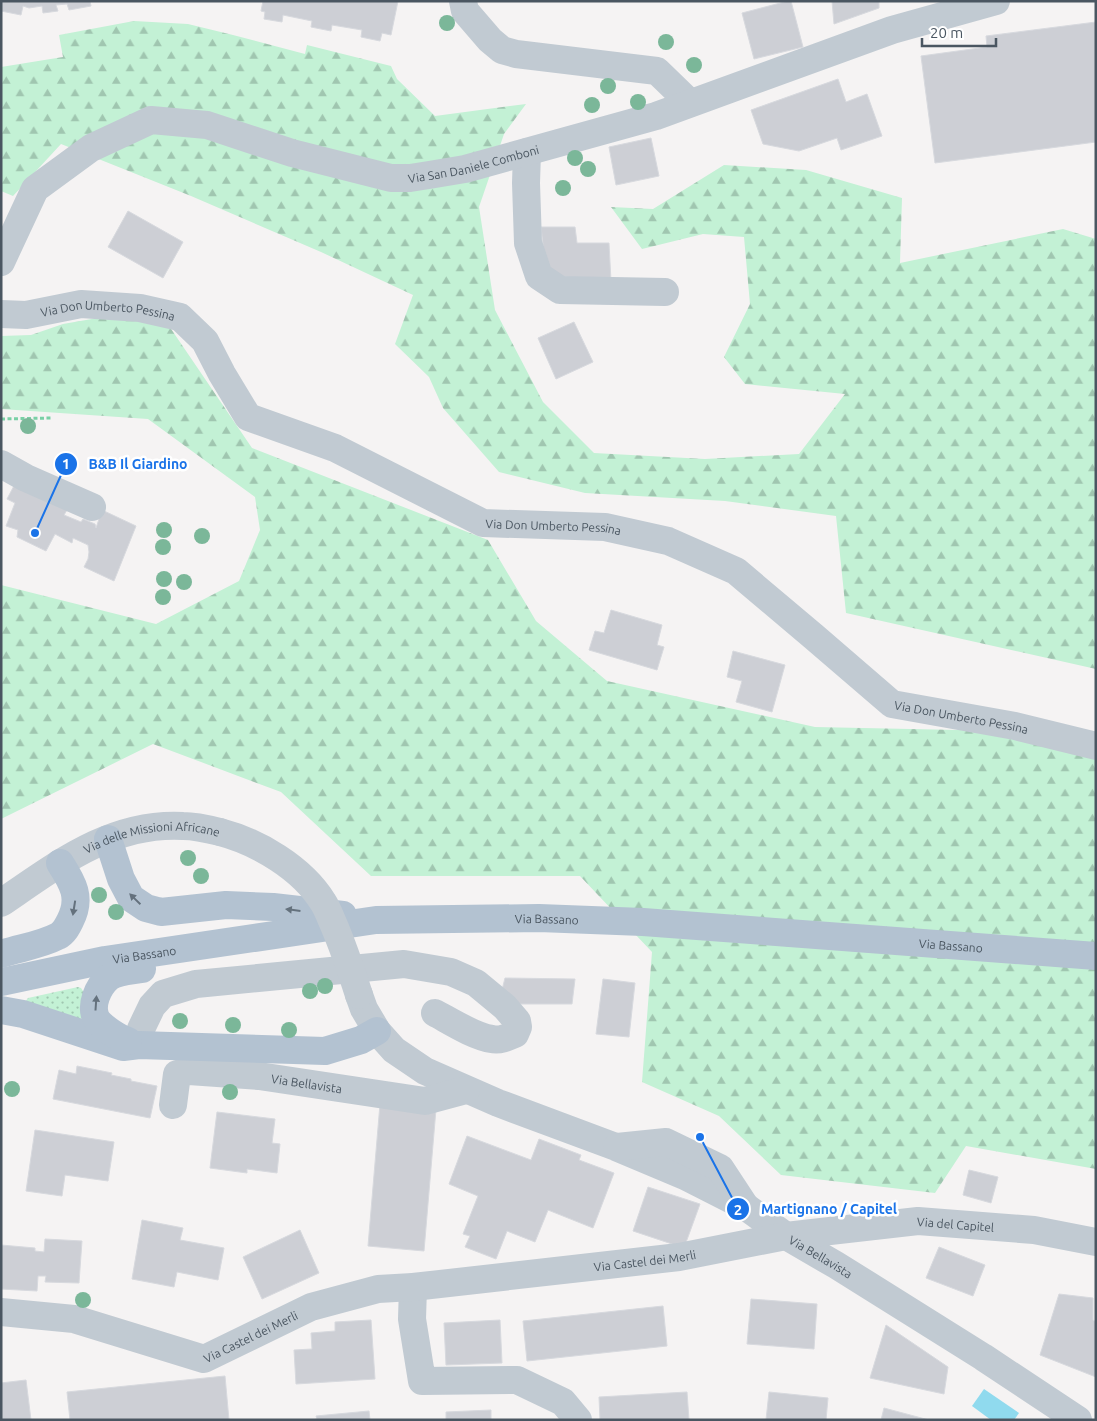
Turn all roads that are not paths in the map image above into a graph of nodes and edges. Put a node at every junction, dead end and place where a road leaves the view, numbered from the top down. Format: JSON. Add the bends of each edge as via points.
{"nodes":[{"id":1,"x":463,"y":1,"type":"edge"},
{"id":2,"x":996,"y":1,"type":"edge"},
{"id":3,"x":690,"y":103,"type":"junction"},
{"id":4,"x":527,"y":152,"type":"junction"},
{"id":5,"x":1,"y":262,"type":"edge"},
{"id":6,"x":665,"y":292,"type":"dead end"},
{"id":7,"x":1,"y":314,"type":"edge"},
{"id":8,"x":1,"y":464,"type":"edge"},
{"id":9,"x":92,"y":507,"type":"dead end"},
{"id":10,"x":1096,"y":746,"type":"edge"},
{"id":11,"x":108,"y":838,"type":"junction"},
{"id":12,"x":60,"y":863,"type":"junction"},
{"id":13,"x":324,"y":902,"type":"joint"},
{"id":14,"x":1,"y":903,"type":"edge"},
{"id":15,"x":376,"y":920,"type":"junction"},
{"id":16,"x":1,"y":954,"type":"edge"},
{"id":17,"x":1096,"y":956,"type":"edge"},
{"id":18,"x":1,"y":982,"type":"edge"},
{"id":19,"x":1,"y":1010,"type":"edge"},
{"id":20,"x":435,"y":1013,"type":"dead end"},
{"id":21,"x":377,"y":1031,"type":"junction"},
{"id":22,"x":139,"y":1046,"type":"junction"},
{"id":23,"x":466,"y":1090,"type":"junction"},
{"id":24,"x":172,"y":1105,"type":"dead end"},
{"id":25,"x":786,"y":1236,"type":"junction"},
{"id":26,"x":1096,"y":1242,"type":"edge"},
{"id":27,"x":413,"y":1287,"type":"junction"},
{"id":28,"x":1,"y":1312,"type":"edge"},
{"id":29,"x":578,"y":1420,"type":"edge"},
{"id":30,"x":1078,"y":1420,"type":"edge"}],
"edges":[{"from":1,"to":3,"type":"street","via":[[465,11],[502,50],[657,71]]},
{"from":2,"to":3,"type":"street","name":"Via San Daniele Comboni","via":[[892,30]]},
{"from":3,"to":4,"type":"street","name":"Via San Daniele Comboni","via":[[656,116]]},
{"from":4,"to":5,"type":"street","name":"Via San Daniele Comboni","via":[[466,169],[391,178],[292,153],[207,125],[151,120],[91,148],[35,189]]},
{"from":4,"to":6,"type":"street","via":[[528,243],[539,276],[560,290]]},
{"from":7,"to":10,"type":"street","name":"Via Don Umberto Pessina","via":[[26,315],[81,304],[140,308],[180,317],[205,341],[248,417],[335,448],[483,523],[605,527],[668,541],[736,571],[892,704],[1015,726]]},
{"from":8,"to":9,"type":"street"},
{"from":11,"to":12,"type":"street","name":"Via delle Missioni Africane"},
{"from":11,"to":13,"type":"street","name":"Via delle Missioni Africane","bridge":true,"via":[[132,830],[168,825],[199,827],[234,836],[287,864]]},
{"from":15,"to":11,"type":"main road","one_way":true,"via":[[273,907],[226,905],[161,912],[146,908],[132,898],[121,879]]},
{"from":12,"to":14,"type":"street","name":"Via delle Missioni Africane"},
{"from":12,"to":16,"type":"main road","one_way":true,"via":[[76,895],[76,908],[67,928],[51,939]]},
{"from":13,"to":21,"type":"street","name":"Via Bellavista","bridge":true,"via":[[364,1009]]},
{"from":15,"to":17,"type":"main road","name":"Via Bassano","via":[[539,918],[643,922]]},
{"from":15,"to":18,"type":"main road","name":"Via Bassano","via":[[105,960]]},
{"from":22,"to":15,"type":"main road","one_way":true,"via":[[104,1027],[96,1018],[94,1003],[98,990],[117,973],[231,954]]},
{"from":19,"to":22,"type":"main road","via":[[23,1014],[123,1047]]},
{"from":20,"to":22,"type":"street","via":[[493,1040],[515,1034],[518,1027],[506,1007],[476,983],[451,972],[404,964],[196,984],[163,994],[152,1006],[141,1029]]},
{"from":21,"to":22,"type":"main road","via":[[361,1040],[325,1051]]},
{"from":21,"to":23,"type":"street","name":"Via Bellavista","via":[[409,1062]]},
{"from":23,"to":24,"type":"street","name":"Via Bellavista","via":[[425,1101],[259,1076],[189,1072],[176,1074]]},
{"from":23,"to":25,"type":"street","name":"Via Bellavista","via":[[685,1176],[746,1207]]},
{"from":25,"to":26,"type":"street","name":"Via del Capitel","via":[[918,1221],[1034,1230]]},
{"from":25,"to":27,"type":"street","name":"Via Castel dei Merli","via":[[679,1257]]},
{"from":25,"to":30,"type":"street","name":"Via Bellavista","via":[[983,1357]]},
{"from":27,"to":28,"type":"street","name":"Via Castel dei Merli","via":[[378,1289],[312,1307],[204,1359],[74,1319]]},
{"from":27,"to":29,"type":"street","via":[[412,1319],[422,1381],[517,1380],[563,1402]]}]}
